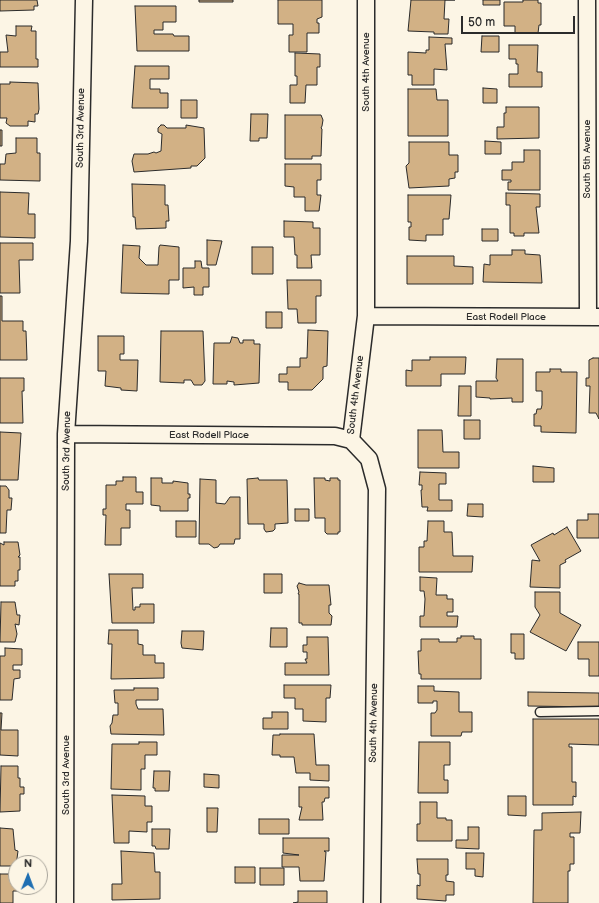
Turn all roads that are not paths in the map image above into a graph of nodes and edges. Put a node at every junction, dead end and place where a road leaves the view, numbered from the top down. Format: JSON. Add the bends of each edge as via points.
{"nodes":[{"id":1,"x":84,"y":0,"type":"edge"},
{"id":2,"x":366,"y":0,"type":"edge"},
{"id":3,"x":587,"y":0,"type":"edge"},
{"id":4,"x":366,"y":316,"type":"junction"},
{"id":5,"x":593,"y":317,"type":"edge"},
{"id":6,"x":66,"y":434,"type":"junction"},
{"id":7,"x":351,"y":440,"type":"junction"},
{"id":8,"x":599,"y":711,"type":"edge"},
{"id":9,"x":540,"y":712,"type":"dead end"},
{"id":10,"x":65,"y":903,"type":"edge"},
{"id":11,"x":372,"y":903,"type":"edge"}],
"edges":[{"from":1,"to":6,"type":"street","name":"South 3rd Avenue","via":[[79,240]]},
{"from":2,"to":4,"type":"street","name":"South 4th Avenue"},
{"from":3,"to":5,"type":"street","name":"South 5th Avenue"},
{"from":4,"to":5,"type":"street","name":"East Rodell Place"},
{"from":4,"to":7,"type":"street","name":"South 4th Avenue"},
{"from":6,"to":7,"type":"street","name":"East Rodell Place","via":[[335,436]]},
{"from":6,"to":10,"type":"street","name":"South 3rd Avenue"},
{"from":7,"to":11,"type":"street","name":"South 4th Avenue","via":[[369,459],[377,489]]},
{"from":8,"to":9,"type":"lane"}]}
